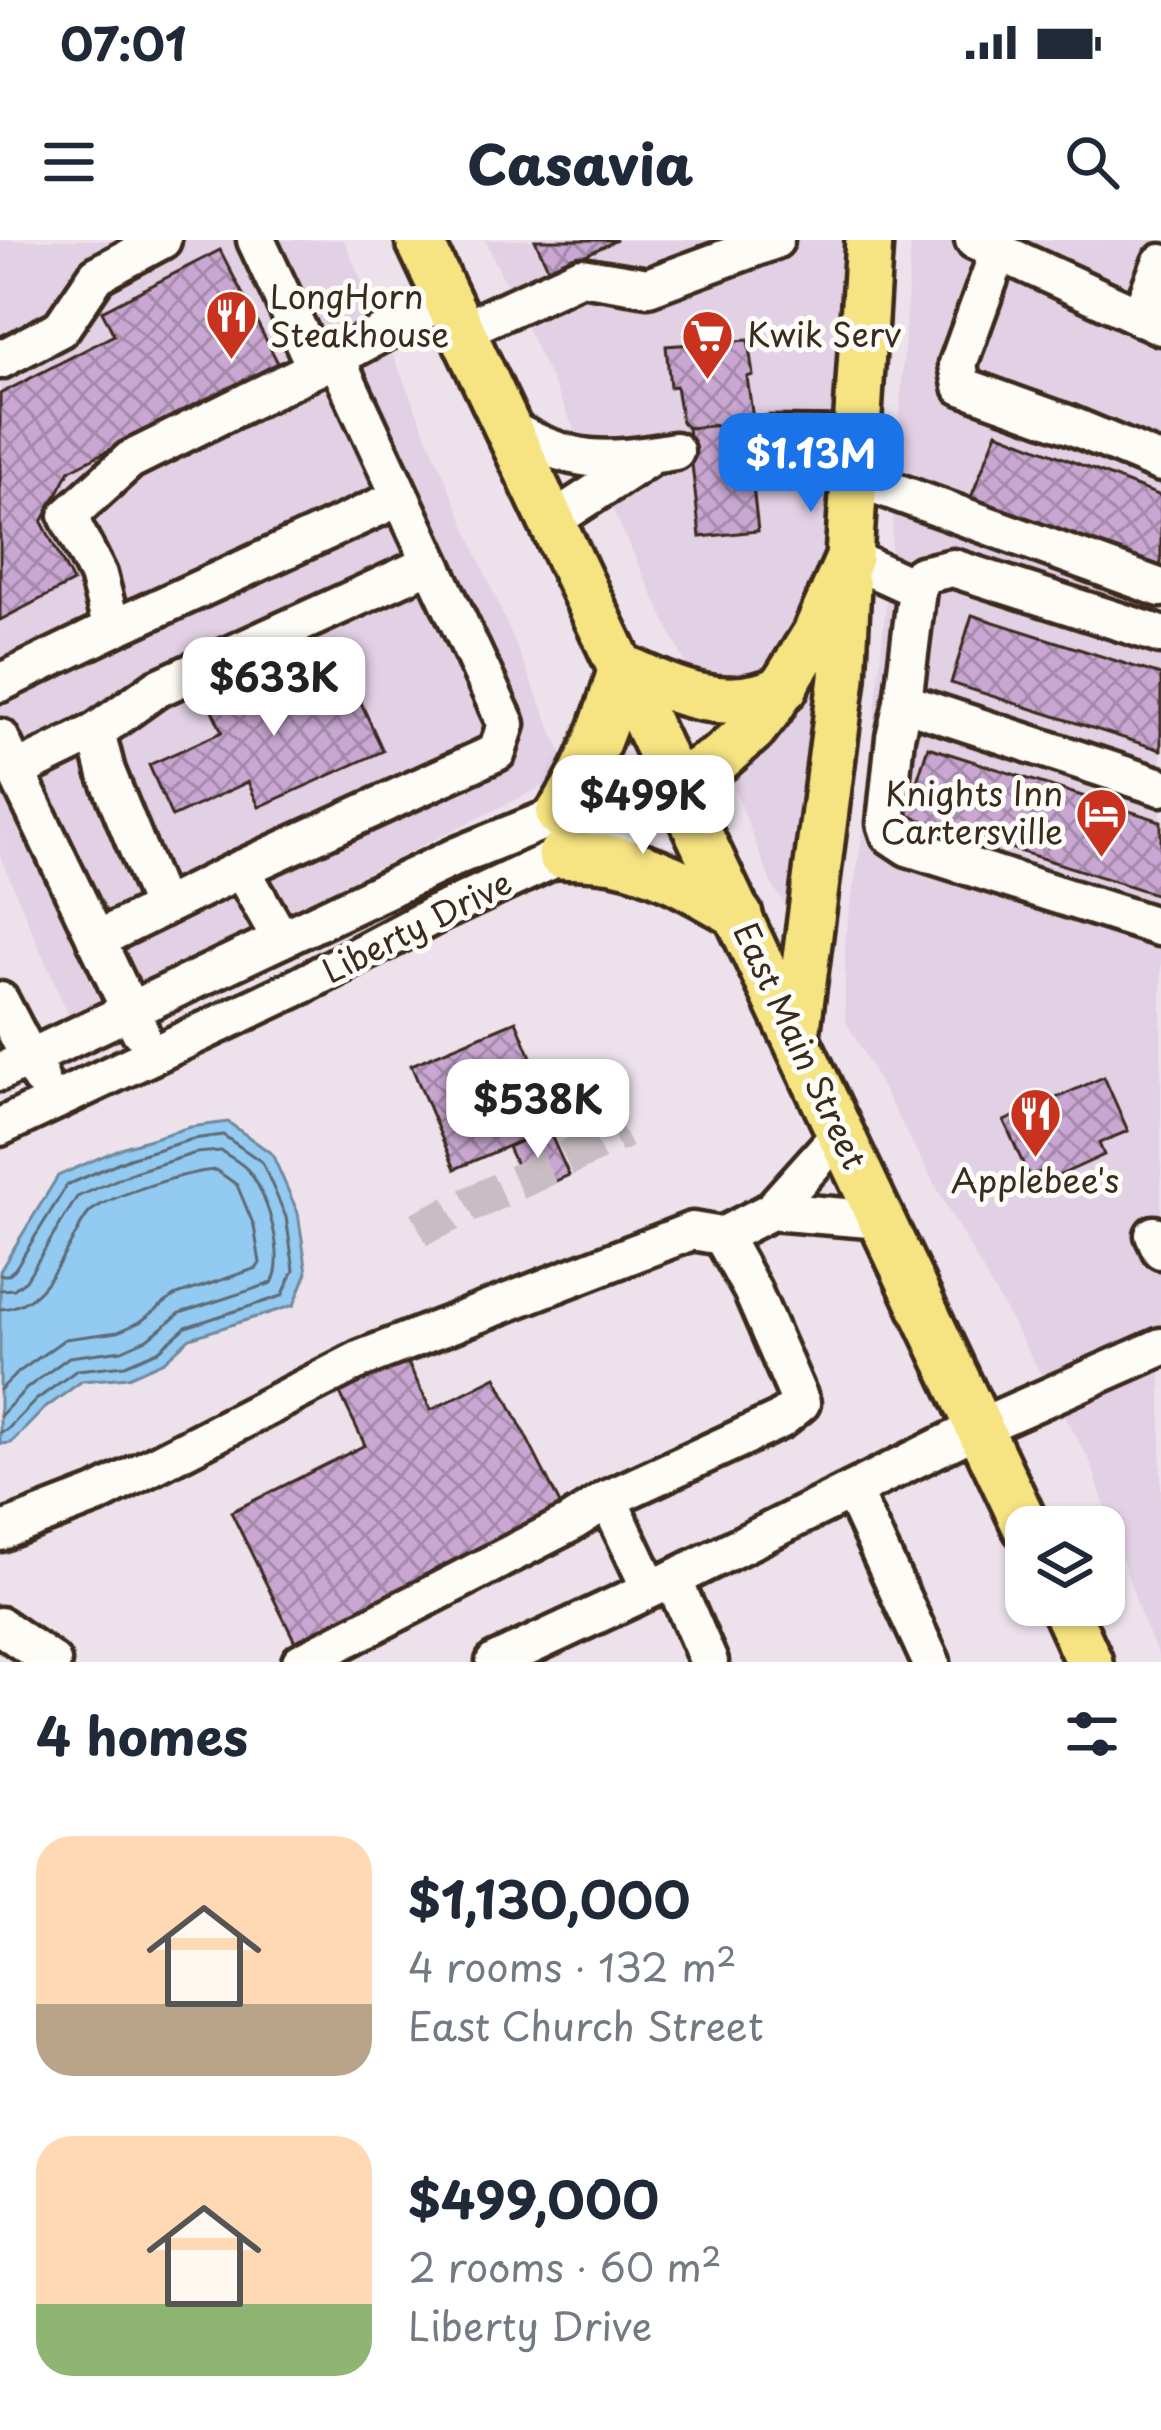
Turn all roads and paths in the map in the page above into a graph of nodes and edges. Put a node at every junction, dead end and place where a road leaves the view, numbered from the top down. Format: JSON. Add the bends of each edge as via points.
{"nodes":[{"id":1,"x":162,"y":240,"type":"edge"},
{"id":2,"x":256,"y":240,"type":"edge"},
{"id":3,"x":419,"y":240,"type":"edge"},
{"id":4,"x":775,"y":240,"type":"edge"},
{"id":5,"x":869,"y":240,"type":"edge"},
{"id":6,"x":986,"y":246,"type":"edge"},
{"id":7,"x":1161,"y":262,"type":"edge"},
{"id":8,"x":454,"y":315,"type":"junction"},
{"id":9,"x":1150,"y":321,"type":"edge"},
{"id":10,"x":0,"y":360,"type":"edge"},
{"id":11,"x":326,"y":363,"type":"junction"},
{"id":12,"x":508,"y":428,"type":"junction"},
{"id":13,"x":770,"y":436,"type":"dead end"},
{"id":14,"x":856,"y":457,"type":"junction"},
{"id":15,"x":1161,"y":463,"type":"edge"},
{"id":16,"x":400,"y":498,"type":"junction"},
{"id":17,"x":552,"y":520,"type":"junction"},
{"id":18,"x":849,"y":558,"type":"junction"},
{"id":19,"x":430,"y":564,"type":"junction"},
{"id":20,"x":1161,"y":588,"type":"edge"},
{"id":21,"x":917,"y":589,"type":"junction"},
{"id":22,"x":112,"y":629,"type":"junction"},
{"id":23,"x":1161,"y":635,"type":"edge"},
{"id":24,"x":622,"y":667,"type":"junction"},
{"id":25,"x":0,"y":683,"type":"edge"},
{"id":26,"x":785,"y":686,"type":"junction"},
{"id":27,"x":903,"y":702,"type":"junction"},
{"id":28,"x":96,"y":732,"type":"junction"},
{"id":29,"x":8,"y":755,"type":"edge"},
{"id":30,"x":677,"y":783,"type":"junction"},
{"id":31,"x":1161,"y":787,"type":"edge"},
{"id":32,"x":560,"y":835,"type":"junction"},
{"id":33,"x":241,"y":869,"type":"junction"},
{"id":34,"x":162,"y":908,"type":"junction"},
{"id":35,"x":739,"y":915,"type":"junction"},
{"id":36,"x":1159,"y":927,"type":"edge"},
{"id":37,"x":281,"y":939,"type":"junction"},
{"id":38,"x":95,"y":940,"type":"junction"},
{"id":39,"x":0,"y":1000,"type":"edge"},
{"id":40,"x":130,"y":1011,"type":"junction"},
{"id":41,"x":796,"y":1036,"type":"junction"},
{"id":42,"x":152,"y":1056,"type":"junction"},
{"id":43,"x":15,"y":1065,"type":"edge"},
{"id":44,"x":52,"y":1103,"type":"junction"},
{"id":45,"x":0,"y":1127,"type":"edge"},
{"id":46,"x":841,"y":1133,"type":"junction"},
{"id":47,"x":771,"y":1211,"type":"junction"},
{"id":48,"x":882,"y":1220,"type":"junction"},
{"id":49,"x":722,"y":1236,"type":"junction"},
{"id":50,"x":1161,"y":1347,"type":"edge"},
{"id":51,"x":980,"y":1427,"type":"junction"},
{"id":52,"x":852,"y":1492,"type":"junction"},
{"id":53,"x":608,"y":1499,"type":"junction"},
{"id":54,"x":1016,"y":1506,"type":"edge"},
{"id":55,"x":0,"y":1532,"type":"edge"},
{"id":56,"x":661,"y":1583,"type":"junction"},
{"id":57,"x":0,"y":1626,"type":"edge"},
{"id":58,"x":1073,"y":1626,"type":"edge"},
{"id":59,"x":52,"y":1662,"type":"edge"},
{"id":60,"x":301,"y":1662,"type":"edge"},
{"id":61,"x":495,"y":1662,"type":"edge"},
{"id":62,"x":709,"y":1662,"type":"edge"},
{"id":63,"x":931,"y":1662,"type":"edge"},
{"id":64,"x":1090,"y":1662,"type":"edge"}],
"edges":[{"from":1,"to":10,"type":"street","via":[[97,275],[61,328]]},
{"from":2,"to":11,"type":"street"},
{"from":3,"to":8,"type":"main road","name":"East Main Street"},
{"from":4,"to":8,"type":"street","via":[[648,286],[580,276]]},
{"from":5,"to":14,"type":"main road"},
{"from":6,"to":9,"type":"street"},
{"from":6,"to":15,"type":"street","via":[[958,364],[962,386]]},
{"from":7,"to":9,"type":"street"},
{"from":8,"to":11,"type":"street"},
{"from":8,"to":12,"type":"main road","name":"East Main Street"},
{"from":11,"to":16,"type":"street"},
{"from":11,"to":22,"type":"street","via":[[130,460],[68,516],[98,575]]},
{"from":12,"to":17,"type":"main road","name":"East Main Street"},
{"from":12,"to":17,"type":"street","via":[[567,454],[616,461],[664,453]]},
{"from":13,"to":14,"type":"street"},
{"from":14,"to":18,"type":"main road"},
{"from":14,"to":20,"type":"street"},
{"from":16,"to":19,"type":"street"},
{"from":16,"to":22,"type":"street"},
{"from":17,"to":24,"type":"main road","name":"East Main Street"},
{"from":18,"to":21,"type":"street"},
{"from":18,"to":26,"type":"main road"},
{"from":18,"to":41,"type":"main road","via":[[842,678]]},
{"from":19,"to":28,"type":"street","via":[[156,689]]},
{"from":19,"to":33,"type":"street","via":[[506,724],[497,752]]},
{"from":21,"to":23,"type":"street","via":[[921,574],[953,568]]},
{"from":21,"to":27,"type":"street"},
{"from":22,"to":25,"type":"street"},
{"from":24,"to":26,"type":"main road","via":[[725,701],[754,700]]},
{"from":24,"to":30,"type":"main road","name":"East Main Street"},
{"from":24,"to":32,"type":"main road"},
{"from":26,"to":30,"type":"main road","via":[[737,744]]},
{"from":27,"to":31,"type":"street"},
{"from":27,"to":36,"type":"street","via":[[890,835]]},
{"from":28,"to":29,"type":"street"},
{"from":28,"to":34,"type":"street"},
{"from":29,"to":38,"type":"street"},
{"from":30,"to":32,"type":"street","name":"Liberty Drive","via":[[620,790]]},
{"from":30,"to":35,"type":"main road","name":"East Main Street"},
{"from":32,"to":35,"type":"main road","via":[[672,878]]},
{"from":32,"to":37,"type":"street","name":"Liberty Drive","via":[[457,856]]},
{"from":32,"to":42,"type":"street","name":"Liberty Drive","via":[[436,914]]},
{"from":33,"to":34,"type":"street"},
{"from":33,"to":37,"type":"street"},
{"from":34,"to":38,"type":"street"},
{"from":35,"to":41,"type":"main road","name":"East Main Street"},
{"from":37,"to":40,"type":"street","name":"Liberty Drive"},
{"from":38,"to":40,"type":"street"},
{"from":39,"to":43,"type":"street"},
{"from":40,"to":42,"type":"street"},
{"from":40,"to":43,"type":"street","name":"Liberty Drive"},
{"from":41,"to":46,"type":"main road","name":"East Main Street"},
{"from":42,"to":44,"type":"street","name":"Liberty Drive"},
{"from":43,"to":44,"type":"street"},
{"from":44,"to":45,"type":"street","name":"Liberty Drive"},
{"from":46,"to":47,"type":"street"},
{"from":46,"to":48,"type":"main road","name":"East Main Street"},
{"from":47,"to":48,"type":"street"},
{"from":47,"to":49,"type":"street"},
{"from":48,"to":51,"type":"main road","name":"East Main Street"},
{"from":49,"to":53,"type":"street","via":[[801,1402],[780,1420]]},
{"from":49,"to":55,"type":"street","via":[[692,1231],[361,1359],[96,1495]]},
{"from":50,"to":51,"type":"street"},
{"from":51,"to":52,"type":"street"},
{"from":51,"to":54,"type":"main road","name":"East Main Street"},
{"from":52,"to":56,"type":"street"},
{"from":52,"to":63,"type":"street"},
{"from":53,"to":56,"type":"street"},
{"from":53,"to":60,"type":"street"},
{"from":56,"to":61,"type":"street"},
{"from":56,"to":62,"type":"street"},
{"from":57,"to":59,"type":"street"},
{"from":58,"to":64,"type":"main road"}]}
